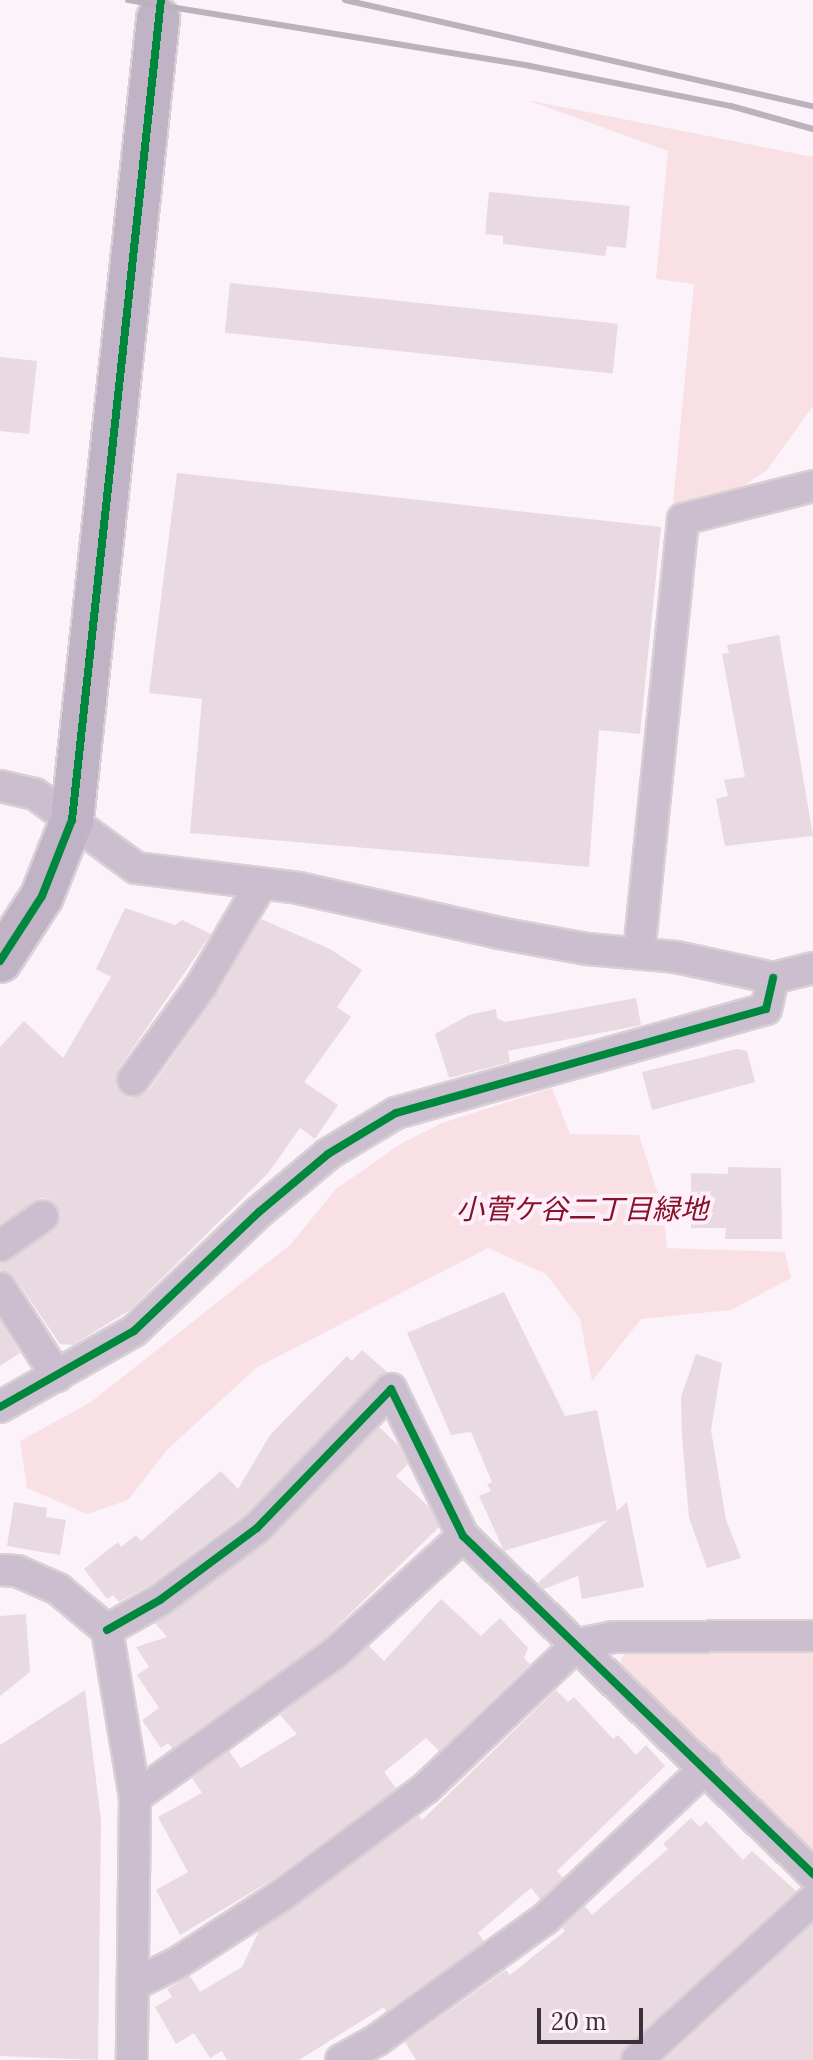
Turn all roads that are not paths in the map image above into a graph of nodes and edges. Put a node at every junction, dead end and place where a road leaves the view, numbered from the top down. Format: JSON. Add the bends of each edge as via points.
{"nodes":[{"id":1,"x":158,"y":19,"type":"dead end"},
{"id":2,"x":813,"y":486,"type":"edge"},
{"id":3,"x":0,"y":786,"type":"edge"},
{"id":4,"x":72,"y":820,"type":"junction"},
{"id":5,"x":261,"y":884,"type":"junction"},
{"id":6,"x":639,"y":953,"type":"junction"},
{"id":7,"x":0,"y":961,"type":"edge"},
{"id":8,"x":813,"y":968,"type":"edge"},
{"id":9,"x":773,"y":978,"type":"junction"},
{"id":10,"x":133,"y":1080,"type":"dead end"},
{"id":11,"x":43,"y":1216,"type":"dead end"},
{"id":12,"x":0,"y":1246,"type":"edge"},
{"id":13,"x":0,"y":1288,"type":"edge"},
{"id":14,"x":57,"y":1376,"type":"junction"},
{"id":15,"x":0,"y":1407,"type":"edge"},
{"id":16,"x":463,"y":1536,"type":"junction"},
{"id":17,"x":0,"y":1570,"type":"edge"},
{"id":18,"x":107,"y":1630,"type":"junction"},
{"id":19,"x":813,"y":1636,"type":"edge"},
{"id":20,"x":578,"y":1644,"type":"junction"},
{"id":21,"x":706,"y":1768,"type":"junction"},
{"id":22,"x":135,"y":1797,"type":"junction"},
{"id":23,"x":813,"y":1874,"type":"edge"},
{"id":24,"x":813,"y":1900,"type":"edge"},
{"id":25,"x":134,"y":1984,"type":"junction"},
{"id":26,"x":382,"y":2050,"type":"edge"},
{"id":27,"x":132,"y":2060,"type":"edge"},
{"id":28,"x":341,"y":2060,"type":"edge"},
{"id":29,"x":637,"y":2060,"type":"edge"}],
"edges":[{"from":1,"to":4,"type":"street"},
{"from":2,"to":6,"type":"street","via":[[683,519]]},
{"from":3,"to":4,"type":"street","via":[[35,794]]},
{"from":4,"to":5,"type":"street","via":[[136,868]]},
{"from":4,"to":7,"type":"street","via":[[42,896]]},
{"from":5,"to":6,"type":"street","via":[[499,933]]},
{"from":5,"to":10,"type":"street","via":[[201,986]]},
{"from":6,"to":9,"type":"street"},
{"from":8,"to":9,"type":"street"},
{"from":9,"to":14,"type":"street","via":[[766,1009],[396,1113],[328,1154],[293,1183],[134,1331]]},
{"from":11,"to":12,"type":"street"},
{"from":13,"to":14,"type":"street"},
{"from":14,"to":15,"type":"street"},
{"from":16,"to":18,"type":"street","via":[[391,1389],[257,1528],[160,1600]]},
{"from":16,"to":20,"type":"street"},
{"from":16,"to":22,"type":"street","via":[[335,1653]]},
{"from":17,"to":18,"type":"street","via":[[17,1571],[58,1589]]},
{"from":18,"to":22,"type":"street"},
{"from":19,"to":20,"type":"street","via":[[613,1637]]},
{"from":20,"to":21,"type":"street"},
{"from":20,"to":25,"type":"street","via":[[426,1788],[282,1895],[177,1963]]},
{"from":21,"to":23,"type":"street"},
{"from":21,"to":26,"type":"street","via":[[545,1919]]},
{"from":22,"to":25,"type":"street"},
{"from":24,"to":29,"type":"street"},
{"from":25,"to":27,"type":"street"},
{"from":26,"to":28,"type":"street"}]}
